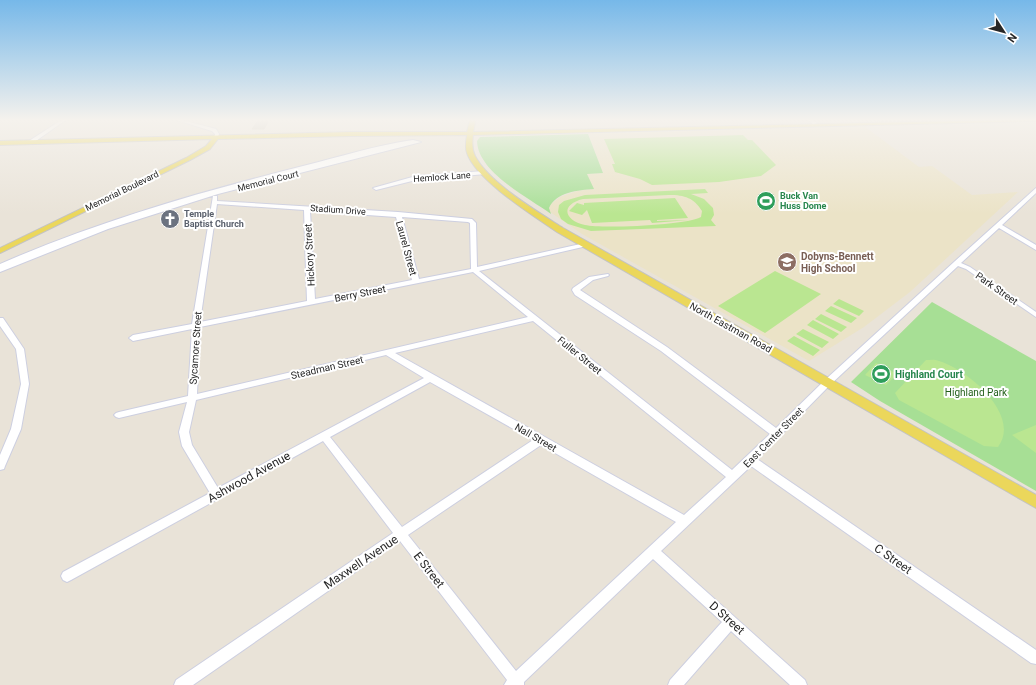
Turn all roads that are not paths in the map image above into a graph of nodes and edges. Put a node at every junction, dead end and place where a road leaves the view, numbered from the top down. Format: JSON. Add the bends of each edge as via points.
{"nodes":[{"id":1,"x":193,"y":151,"type":"edge"},
{"id":2,"x":201,"y":151,"type":"edge"},
{"id":3,"x":207,"y":151,"type":"edge"},
{"id":4,"x":377,"y":151,"type":"edge"},
{"id":5,"x":381,"y":151,"type":"edge"},
{"id":6,"x":471,"y":151,"type":"edge"},
{"id":7,"x":190,"y":156,"type":"junction"},
{"id":8,"x":352,"y":158,"type":"junction"},
{"id":9,"x":484,"y":173,"type":"junction"},
{"id":10,"x":376,"y":188,"type":"dead end"},
{"id":11,"x":216,"y":191,"type":"junction"},
{"id":12,"x":1035,"y":193,"type":"edge"},
{"id":13,"x":214,"y":202,"type":"junction"},
{"id":14,"x":307,"y":208,"type":"junction"},
{"id":15,"x":398,"y":214,"type":"junction"},
{"id":16,"x":998,"y":225,"type":"junction"},
{"id":17,"x":105,"y":226,"type":"junction"},
{"id":18,"x":32,"y":230,"type":"junction"},
{"id":19,"x":41,"y":232,"type":"junction"},
{"id":20,"x":585,"y":245,"type":"junction"},
{"id":21,"x":0,"y":246,"type":"edge"},
{"id":22,"x":1036,"y":248,"type":"edge"},
{"id":23,"x":0,"y":251,"type":"edge"},
{"id":24,"x":956,"y":263,"type":"junction"},
{"id":25,"x":0,"y":266,"type":"edge"},
{"id":26,"x":0,"y":270,"type":"edge"},
{"id":27,"x":474,"y":270,"type":"junction"},
{"id":28,"x":606,"y":275,"type":"dead end"},
{"id":29,"x":416,"y":281,"type":"junction"},
{"id":30,"x":311,"y":302,"type":"junction"},
{"id":31,"x":1036,"y":315,"type":"edge"},
{"id":32,"x":535,"y":318,"type":"junction"},
{"id":33,"x":0,"y":320,"type":"edge"},
{"id":34,"x":196,"y":325,"type":"junction"},
{"id":35,"x":133,"y":338,"type":"dead end"},
{"id":36,"x":388,"y":352,"type":"junction"},
{"id":37,"x":430,"y":378,"type":"junction"},
{"id":38,"x":828,"y":382,"type":"junction"},
{"id":39,"x":192,"y":399,"type":"junction"},
{"id":40,"x":119,"y":415,"type":"dead end"},
{"id":41,"x":776,"y":433,"type":"junction"},
{"id":42,"x":324,"y":436,"type":"junction"},
{"id":43,"x":541,"y":440,"type":"junction"},
{"id":44,"x":750,"y":460,"type":"junction"},
{"id":45,"x":0,"y":466,"type":"edge"},
{"id":46,"x":732,"y":476,"type":"junction"},
{"id":47,"x":217,"y":495,"type":"junction"},
{"id":48,"x":1036,"y":502,"type":"edge"},
{"id":49,"x":684,"y":521,"type":"junction"},
{"id":50,"x":401,"y":534,"type":"junction"},
{"id":51,"x":653,"y":551,"type":"junction"},
{"id":52,"x":67,"y":576,"type":"dead end"},
{"id":53,"x":731,"y":622,"type":"junction"},
{"id":54,"x":1036,"y":658,"type":"edge"},
{"id":55,"x":515,"y":684,"type":"edge"},
{"id":56,"x":181,"y":685,"type":"edge"},
{"id":57,"x":675,"y":685,"type":"edge"},
{"id":58,"x":800,"y":685,"type":"edge"}],
"edges":[{"from":1,"to":7,"type":"main road"},
{"from":2,"to":7,"type":"main road","name":"Memorial Boulevard"},
{"from":3,"to":7,"type":"main road"},
{"from":4,"to":8,"type":"street","name":"Memorial Court"},
{"from":5,"to":8,"type":"street","name":"Memorial Court"},
{"from":6,"to":9,"type":"main road","name":"North Eastman Road","via":[[471,156]]},
{"from":7,"to":18,"type":"main road","name":"Memorial Boulevard"},
{"from":7,"to":19,"type":"main road","name":"Memorial Boulevard"},
{"from":8,"to":11,"type":"street","name":"Memorial Court"},
{"from":9,"to":10,"type":"street","name":"Hemlock Lane","via":[[416,178]]},
{"from":9,"to":20,"type":"main road","name":"North Eastman Road","via":[[544,219]]},
{"from":11,"to":13,"type":"street","name":"Sycamore Street"},
{"from":11,"to":17,"type":"street","name":"Memorial Court"},
{"from":12,"to":16,"type":"street","name":"East Center Street"},
{"from":13,"to":14,"type":"street","name":"Stadium Drive"},
{"from":13,"to":34,"type":"street","name":"Sycamore Street"},
{"from":14,"to":15,"type":"street","name":"Stadium Drive"},
{"from":14,"to":30,"type":"street","name":"Hickory Street"},
{"from":15,"to":27,"type":"street","name":"Stadium Drive","via":[[470,220],[473,223]]},
{"from":15,"to":29,"type":"street","name":"Laurel Street"},
{"from":16,"to":22,"type":"street"},
{"from":16,"to":24,"type":"street","name":"East Center Street"},
{"from":17,"to":25,"type":"street","name":"Memorial Court","via":[[48,244]]},
{"from":17,"to":26,"type":"street","name":"Memorial Court"},
{"from":18,"to":19,"type":"main road"},
{"from":18,"to":21,"type":"main road","name":"Memorial Boulevard"},
{"from":19,"to":23,"type":"main road","name":"Memorial Boulevard"},
{"from":20,"to":27,"type":"street","name":"Berry Street"},
{"from":20,"to":38,"type":"main road","name":"North Eastman Road"},
{"from":24,"to":31,"type":"street","name":"Park Street","via":[[968,268]]},
{"from":24,"to":38,"type":"street","name":"East Center Street"},
{"from":27,"to":29,"type":"street","name":"Berry Street"},
{"from":27,"to":32,"type":"street","name":"Fuller Street"},
{"from":28,"to":41,"type":"street","via":[[591,278],[576,290],[664,349]]},
{"from":29,"to":30,"type":"street","name":"Berry Street"},
{"from":30,"to":34,"type":"street","name":"Berry Street"},
{"from":32,"to":36,"type":"street","name":"Steadman Street"},
{"from":32,"to":46,"type":"street","name":"Fuller Street"},
{"from":33,"to":45,"type":"street","via":[[20,349],[25,384],[16,429]]},
{"from":34,"to":35,"type":"street","name":"Berry Street"},
{"from":34,"to":39,"type":"street","name":"Sycamore Street"},
{"from":36,"to":37,"type":"street","name":"Nall Street"},
{"from":36,"to":39,"type":"street","name":"Steadman Street"},
{"from":37,"to":42,"type":"street","name":"Ashwood Avenue"},
{"from":37,"to":43,"type":"street","name":"Nall Street"},
{"from":38,"to":41,"type":"street","name":"East Center Street"},
{"from":38,"to":48,"type":"main road","name":"North Eastman Road"},
{"from":39,"to":40,"type":"street","name":"Steadman Street"},
{"from":39,"to":47,"type":"street","name":"Sycamore Street","via":[[184,432],[187,446]]},
{"from":41,"to":44,"type":"street","name":"East Center Street"},
{"from":42,"to":47,"type":"street","name":"Ashwood Avenue"},
{"from":42,"to":50,"type":"street","name":"E Street"},
{"from":43,"to":49,"type":"street","name":"Nall Street"},
{"from":43,"to":50,"type":"street","name":"Maxwell Avenue"},
{"from":44,"to":46,"type":"street","name":"East Center Street"},
{"from":44,"to":54,"type":"street","name":"C Street"},
{"from":46,"to":49,"type":"street","name":"East Center Street"},
{"from":47,"to":52,"type":"street","name":"Ashwood Avenue"},
{"from":49,"to":51,"type":"street","name":"East Center Street"},
{"from":50,"to":55,"type":"street","name":"E Street"},
{"from":50,"to":56,"type":"street","name":"Maxwell Avenue"},
{"from":51,"to":53,"type":"street","name":"D Street"},
{"from":51,"to":55,"type":"street","name":"East Center Street"},
{"from":53,"to":57,"type":"street"},
{"from":53,"to":58,"type":"street","name":"D Street"}]}
